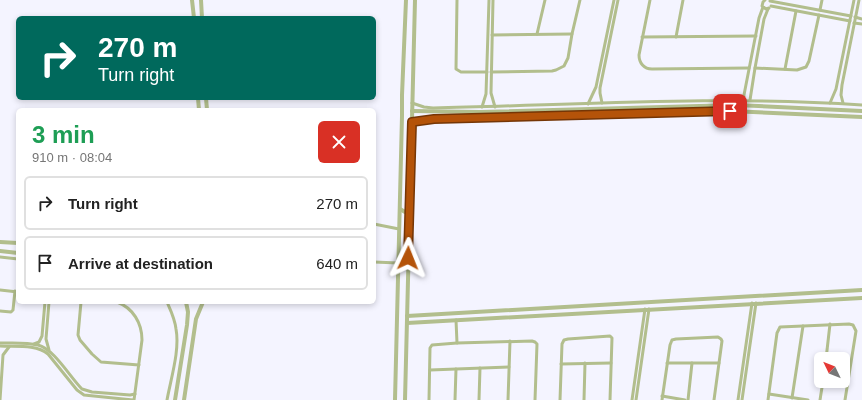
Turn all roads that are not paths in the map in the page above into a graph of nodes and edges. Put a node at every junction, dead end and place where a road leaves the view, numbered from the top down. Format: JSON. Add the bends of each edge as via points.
{"nodes":[{"id":1,"x":192,"y":0,"type":"edge"},
{"id":2,"x":200,"y":0,"type":"edge"},
{"id":3,"x":456,"y":0,"type":"edge"},
{"id":4,"x":489,"y":0,"type":"edge"},
{"id":5,"x":493,"y":0,"type":"edge"},
{"id":6,"x":545,"y":0,"type":"edge"},
{"id":7,"x":580,"y":0,"type":"edge"},
{"id":8,"x":614,"y":0,"type":"edge"},
{"id":9,"x":618,"y":0,"type":"edge"},
{"id":10,"x":650,"y":0,"type":"edge"},
{"id":11,"x":683,"y":0,"type":"edge"},
{"id":12,"x":768,"y":0,"type":"edge"},
{"id":13,"x":822,"y":0,"type":"edge"},
{"id":14,"x":854,"y":0,"type":"edge"},
{"id":15,"x":859,"y":0,"type":"edge"},
{"id":16,"x":406,"y":2,"type":"edge"},
{"id":17,"x":415,"y":2,"type":"edge"},
{"id":18,"x":762,"y":3,"type":"edge"},
{"id":19,"x":769,"y":7,"type":"junction"},
{"id":20,"x":820,"y":10,"type":"junction"},
{"id":21,"x":796,"y":11,"type":"junction"},
{"id":22,"x":819,"y":15,"type":"junction"},
{"id":23,"x":194,"y":16,"type":"edge"},
{"id":24,"x":202,"y":16,"type":"edge"},
{"id":25,"x":851,"y":16,"type":"junction"},
{"id":26,"x":856,"y":17,"type":"junction"},
{"id":27,"x":862,"y":19,"type":"edge"},
{"id":28,"x":850,"y":21,"type":"junction"},
{"id":29,"x":405,"y":22,"type":"junction"},
{"id":30,"x":415,"y":22,"type":"junction"},
{"id":31,"x":854,"y":23,"type":"junction"},
{"id":32,"x":862,"y":24,"type":"edge"},
{"id":33,"x":537,"y":34,"type":"junction"},
{"id":34,"x":572,"y":34,"type":"junction"},
{"id":35,"x":492,"y":36,"type":"junction"},
{"id":36,"x":756,"y":36,"type":"junction"},
{"id":37,"x":642,"y":37,"type":"junction"},
{"id":38,"x":676,"y":37,"type":"junction"},
{"id":39,"x":749,"y":68,"type":"junction"},
{"id":40,"x":755,"y":68,"type":"junction"},
{"id":41,"x":785,"y":69,"type":"junction"},
{"id":42,"x":487,"y":72,"type":"junction"},
{"id":43,"x":492,"y":72,"type":"junction"},
{"id":44,"x":838,"y":81,"type":"junction"},
{"id":45,"x":842,"y":82,"type":"junction"},
{"id":46,"x":743,"y":100,"type":"junction"},
{"id":47,"x":750,"y":100,"type":"junction"},
{"id":48,"x":412,"y":103,"type":"junction"},
{"id":49,"x":602,"y":103,"type":"junction"},
{"id":50,"x":830,"y":103,"type":"junction"},
{"id":51,"x":588,"y":104,"type":"junction"},
{"id":52,"x":843,"y":104,"type":"junction"},
{"id":53,"x":862,"y":105,"type":"edge"},
{"id":54,"x":495,"y":106,"type":"junction"},
{"id":55,"x":482,"y":107,"type":"junction"},
{"id":56,"x":583,"y":109,"type":"junction"},
{"id":57,"x":823,"y":109,"type":"junction"},
{"id":58,"x":862,"y":110,"type":"edge"},
{"id":59,"x":412,"y":112,"type":"junction"},
{"id":60,"x":583,"y":115,"type":"junction"},
{"id":61,"x":822,"y":115,"type":"junction"},
{"id":62,"x":862,"y":117,"type":"edge"},
{"id":63,"x":412,"y":122,"type":"junction"},
{"id":64,"x":400,"y":209,"type":"junction"},
{"id":65,"x":410,"y":210,"type":"junction"},
{"id":66,"x":376,"y":224,"type":"edge"},
{"id":67,"x":399,"y":229,"type":"junction"},
{"id":68,"x":409,"y":230,"type":"junction"},
{"id":69,"x":0,"y":242,"type":"edge"},
{"id":70,"x":16,"y":243,"type":"edge"},
{"id":71,"x":0,"y":252,"type":"edge"},
{"id":72,"x":16,"y":252,"type":"edge"},
{"id":73,"x":0,"y":257,"type":"edge"},
{"id":74,"x":16,"y":259,"type":"edge"},
{"id":75,"x":376,"y":262,"type":"edge"},
{"id":76,"x":398,"y":263,"type":"junction"},
{"id":77,"x":0,"y":290,"type":"edge"},
{"id":78,"x":862,"y":290,"type":"edge"},
{"id":79,"x":16,"y":291,"type":"edge"},
{"id":80,"x":839,"y":291,"type":"junction"},
{"id":81,"x":722,"y":297,"type":"junction"},
{"id":82,"x":862,"y":298,"type":"edge"},
{"id":83,"x":839,"y":299,"type":"junction"},
{"id":84,"x":754,"y":303,"type":"junction"},
{"id":85,"x":45,"y":304,"type":"edge"},
{"id":86,"x":49,"y":304,"type":"edge"},
{"id":87,"x":81,"y":304,"type":"edge"},
{"id":88,"x":120,"y":304,"type":"edge"},
{"id":89,"x":168,"y":304,"type":"edge"},
{"id":90,"x":186,"y":304,"type":"edge"},
{"id":91,"x":202,"y":304,"type":"edge"},
{"id":92,"x":585,"y":305,"type":"junction"},
{"id":93,"x":723,"y":305,"type":"junction"},
{"id":94,"x":647,"y":309,"type":"junction"},
{"id":95,"x":0,"y":312,"type":"edge"},
{"id":96,"x":585,"y":313,"type":"junction"},
{"id":97,"x":407,"y":316,"type":"junction"},
{"id":98,"x":456,"y":320,"type":"junction"},
{"id":99,"x":406,"y":323,"type":"junction"},
{"id":100,"x":830,"y":324,"type":"junction"},
{"id":101,"x":803,"y":326,"type":"junction"},
{"id":102,"x":186,"y":332,"type":"junction"},
{"id":103,"x":194,"y":333,"type":"junction"},
{"id":104,"x":396,"y":335,"type":"junction"},
{"id":105,"x":406,"y":335,"type":"junction"},
{"id":106,"x":510,"y":341,"type":"junction"},
{"id":107,"x":0,"y":343,"type":"edge"},
{"id":108,"x":457,"y":343,"type":"junction"},
{"id":109,"x":33,"y":344,"type":"junction"},
{"id":110,"x":0,"y":346,"type":"edge"},
{"id":111,"x":9,"y":347,"type":"junction"},
{"id":112,"x":50,"y":352,"type":"junction"},
{"id":113,"x":827,"y":352,"type":"edge"},
{"id":114,"x":585,"y":363,"type":"junction"},
{"id":115,"x":611,"y":363,"type":"junction"},
{"id":116,"x":667,"y":363,"type":"junction"},
{"id":117,"x":692,"y":363,"type":"junction"},
{"id":118,"x":561,"y":364,"type":"junction"},
{"id":119,"x":719,"y":364,"type":"junction"},
{"id":120,"x":139,"y":365,"type":"junction"},
{"id":121,"x":509,"y":367,"type":"junction"},
{"id":122,"x":480,"y":368,"type":"junction"},
{"id":123,"x":456,"y":369,"type":"junction"},
{"id":124,"x":430,"y":370,"type":"junction"},
{"id":125,"x":822,"y":388,"type":"edge"},
{"id":126,"x":135,"y":394,"type":"junction"},
{"id":127,"x":769,"y":394,"type":"junction"},
{"id":128,"x":84,"y":395,"type":"junction"},
{"id":129,"x":662,"y":398,"type":"edge"},
{"id":130,"x":792,"y":398,"type":"junction"},
{"id":131,"x":0,"y":400,"type":"edge"},
{"id":132,"x":83,"y":400,"type":"edge"},
{"id":133,"x":134,"y":400,"type":"edge"},
{"id":134,"x":168,"y":400,"type":"edge"},
{"id":135,"x":175,"y":400,"type":"edge"},
{"id":136,"x":184,"y":400,"type":"edge"},
{"id":137,"x":395,"y":400,"type":"edge"},
{"id":138,"x":405,"y":400,"type":"edge"},
{"id":139,"x":429,"y":400,"type":"edge"},
{"id":140,"x":455,"y":400,"type":"edge"},
{"id":141,"x":479,"y":400,"type":"edge"},
{"id":142,"x":508,"y":400,"type":"edge"},
{"id":143,"x":535,"y":400,"type":"edge"},
{"id":144,"x":560,"y":400,"type":"edge"},
{"id":145,"x":584,"y":400,"type":"edge"},
{"id":146,"x":610,"y":400,"type":"edge"},
{"id":147,"x":632,"y":400,"type":"edge"},
{"id":148,"x":636,"y":400,"type":"edge"},
{"id":149,"x":685,"y":400,"type":"edge"},
{"id":150,"x":688,"y":400,"type":"edge"},
{"id":151,"x":714,"y":400,"type":"edge"},
{"id":152,"x":738,"y":400,"type":"edge"},
{"id":153,"x":742,"y":400,"type":"edge"},
{"id":154,"x":768,"y":400,"type":"edge"},
{"id":155,"x":808,"y":400,"type":"edge"},
{"id":156,"x":820,"y":400,"type":"edge"},
{"id":157,"x":845,"y":400,"type":"edge"}],
"edges":[{"from":1,"to":23,"type":"street"},
{"from":2,"to":24,"type":"street"},
{"from":3,"to":42,"type":"street","via":[[456,69],[461,72]]},
{"from":4,"to":42,"type":"street"},
{"from":5,"to":35,"type":"street"},
{"from":6,"to":33,"type":"street"},
{"from":7,"to":34,"type":"street"},
{"from":8,"to":51,"type":"street","via":[[595,90]]},
{"from":9,"to":49,"type":"street","via":[[600,88]]},
{"from":10,"to":37,"type":"street"},
{"from":11,"to":38,"type":"street"},
{"from":12,"to":18,"type":"street"},
{"from":12,"to":19,"type":"street"},
{"from":12,"to":20,"type":"street"},
{"from":13,"to":20,"type":"street"},
{"from":14,"to":25,"type":"street"},
{"from":15,"to":26,"type":"street"},
{"from":16,"to":17,"type":"street","via":[[410,6]]},
{"from":16,"to":29,"type":"street"},
{"from":17,"to":30,"type":"street"},
{"from":18,"to":19,"type":"street"},
{"from":18,"to":36,"type":"street"},
{"from":19,"to":21,"type":"street"},
{"from":19,"to":40,"type":"street","via":[[764,17]]},
{"from":20,"to":25,"type":"street"},
{"from":21,"to":22,"type":"street"},
{"from":21,"to":41,"type":"street"},
{"from":22,"to":28,"type":"street"},
{"from":22,"to":41,"type":"street","via":[[808,64],[801,70]]},
{"from":25,"to":28,"type":"street"},
{"from":26,"to":27,"type":"street"},
{"from":26,"to":31,"type":"street"},
{"from":28,"to":44,"type":"street"},
{"from":29,"to":30,"type":"street"},
{"from":29,"to":64,"type":"street"},
{"from":30,"to":48,"type":"street"},
{"from":31,"to":32,"type":"street"},
{"from":31,"to":45,"type":"street"},
{"from":33,"to":34,"type":"street"},
{"from":33,"to":35,"type":"street"},
{"from":34,"to":43,"type":"street","via":[[568,58],[560,68],[552,71]]},
{"from":35,"to":43,"type":"street"},
{"from":36,"to":38,"type":"street"},
{"from":36,"to":39,"type":"street"},
{"from":37,"to":38,"type":"street"},
{"from":37,"to":39,"type":"street","via":[[639,58],[641,64],[649,69]]},
{"from":39,"to":46,"type":"street"},
{"from":40,"to":41,"type":"street"},
{"from":40,"to":47,"type":"street"},
{"from":42,"to":55,"type":"street","via":[[486,97]]},
{"from":43,"to":54,"type":"street","via":[[491,96]]},
{"from":44,"to":45,"type":"street"},
{"from":44,"to":50,"type":"street"},
{"from":45,"to":52,"type":"street"},
{"from":46,"to":47,"type":"street"},
{"from":46,"to":49,"type":"street"},
{"from":47,"to":50,"type":"street"},
{"from":48,"to":55,"type":"street","via":[[433,108]]},
{"from":48,"to":59,"type":"street"},
{"from":49,"to":51,"type":"street"},
{"from":50,"to":52,"type":"street"},
{"from":51,"to":54,"type":"street"},
{"from":52,"to":53,"type":"street"},
{"from":54,"to":55,"type":"street"},
{"from":56,"to":57,"type":"street","via":[[736,105]]},
{"from":56,"to":59,"type":"street"},
{"from":56,"to":60,"type":"street"},
{"from":57,"to":58,"type":"street"},
{"from":57,"to":61,"type":"street"},
{"from":59,"to":63,"type":"street"},
{"from":60,"to":61,"type":"street","via":[[730,111]]},
{"from":60,"to":63,"type":"street","via":[[434,119]]},
{"from":61,"to":62,"type":"street"},
{"from":63,"to":65,"type":"street"},
{"from":64,"to":65,"type":"street","via":[[404,212]]},
{"from":64,"to":67,"type":"street"},
{"from":65,"to":68,"type":"street"},
{"from":66,"to":67,"type":"street"},
{"from":67,"to":68,"type":"street","via":[[405,226]]},
{"from":67,"to":76,"type":"street"},
{"from":68,"to":97,"type":"street"},
{"from":69,"to":70,"type":"street"},
{"from":71,"to":72,"type":"street"},
{"from":73,"to":74,"type":"street"},
{"from":75,"to":76,"type":"street"},
{"from":76,"to":104,"type":"street"},
{"from":77,"to":79,"type":"street"},
{"from":78,"to":80,"type":"street"},
{"from":79,"to":95,"type":"street","via":[[13,310]]},
{"from":80,"to":81,"type":"street"},
{"from":80,"to":83,"type":"street"},
{"from":81,"to":92,"type":"street"},
{"from":81,"to":93,"type":"street"},
{"from":82,"to":83,"type":"street"},
{"from":83,"to":84,"type":"street"},
{"from":84,"to":93,"type":"street"},
{"from":84,"to":152,"type":"street"},
{"from":84,"to":153,"type":"street"},
{"from":85,"to":109,"type":"street","via":[[42,336],[39,342]]},
{"from":86,"to":112,"type":"street","via":[[46,339]]},
{"from":87,"to":120,"type":"street","via":[[78,335],[96,358],[104,362]]},
{"from":88,"to":120,"type":"street","via":[[129,309],[140,326],[142,340]]},
{"from":89,"to":134,"type":"street","via":[[174,317],[177,343]]},
{"from":90,"to":102,"type":"street"},
{"from":91,"to":103,"type":"street"},
{"from":92,"to":96,"type":"street"},
{"from":92,"to":97,"type":"street"},
{"from":93,"to":94,"type":"street"},
{"from":94,"to":96,"type":"street"},
{"from":94,"to":147,"type":"street"},
{"from":94,"to":148,"type":"street"},
{"from":96,"to":98,"type":"street"},
{"from":97,"to":99,"type":"street"},
{"from":98,"to":99,"type":"street"},
{"from":98,"to":108,"type":"street"},
{"from":99,"to":105,"type":"street"},
{"from":100,"to":101,"type":"street"},
{"from":100,"to":113,"type":"street"},
{"from":100,"to":157,"type":"street","via":[[851,324],[856,331]]},
{"from":101,"to":127,"type":"street","via":[[783,326],[778,329]]},
{"from":101,"to":130,"type":"street"},
{"from":102,"to":103,"type":"street"},
{"from":102,"to":135,"type":"street"},
{"from":103,"to":136,"type":"street"},
{"from":104,"to":105,"type":"street"},
{"from":104,"to":137,"type":"street"},
{"from":105,"to":138,"type":"street"},
{"from":106,"to":108,"type":"street"},
{"from":106,"to":121,"type":"street"},
{"from":106,"to":143,"type":"street","via":[[536,343]]},
{"from":107,"to":109,"type":"street"},
{"from":108,"to":124,"type":"street","via":[[433,344]]},
{"from":109,"to":112,"type":"street"},
{"from":110,"to":111,"type":"street"},
{"from":111,"to":128,"type":"street","via":[[38,349],[45,352]]},
{"from":111,"to":131,"type":"street","via":[[3,355]]},
{"from":112,"to":126,"type":"street","via":[[85,390]]},
{"from":114,"to":115,"type":"street"},
{"from":114,"to":118,"type":"street"},
{"from":114,"to":145,"type":"street"},
{"from":115,"to":118,"type":"street","via":[[610,336],[566,339],[562,344]]},
{"from":115,"to":146,"type":"street"},
{"from":116,"to":117,"type":"street"},
{"from":116,"to":119,"type":"street","via":[[670,342],[674,339],[718,337],[722,341]]},
{"from":116,"to":129,"type":"street"},
{"from":117,"to":119,"type":"street"},
{"from":117,"to":150,"type":"street"},
{"from":118,"to":144,"type":"street"},
{"from":119,"to":151,"type":"street"},
{"from":120,"to":126,"type":"street"},
{"from":121,"to":122,"type":"street"},
{"from":121,"to":142,"type":"street"},
{"from":122,"to":123,"type":"street"},
{"from":122,"to":141,"type":"street"},
{"from":123,"to":124,"type":"street"},
{"from":123,"to":140,"type":"street"},
{"from":124,"to":139,"type":"street"},
{"from":125,"to":156,"type":"street"},
{"from":126,"to":133,"type":"street"},
{"from":127,"to":130,"type":"street"},
{"from":127,"to":154,"type":"street"},
{"from":128,"to":132,"type":"street"},
{"from":128,"to":133,"type":"street"},
{"from":129,"to":149,"type":"street"},
{"from":130,"to":155,"type":"street"}]}
